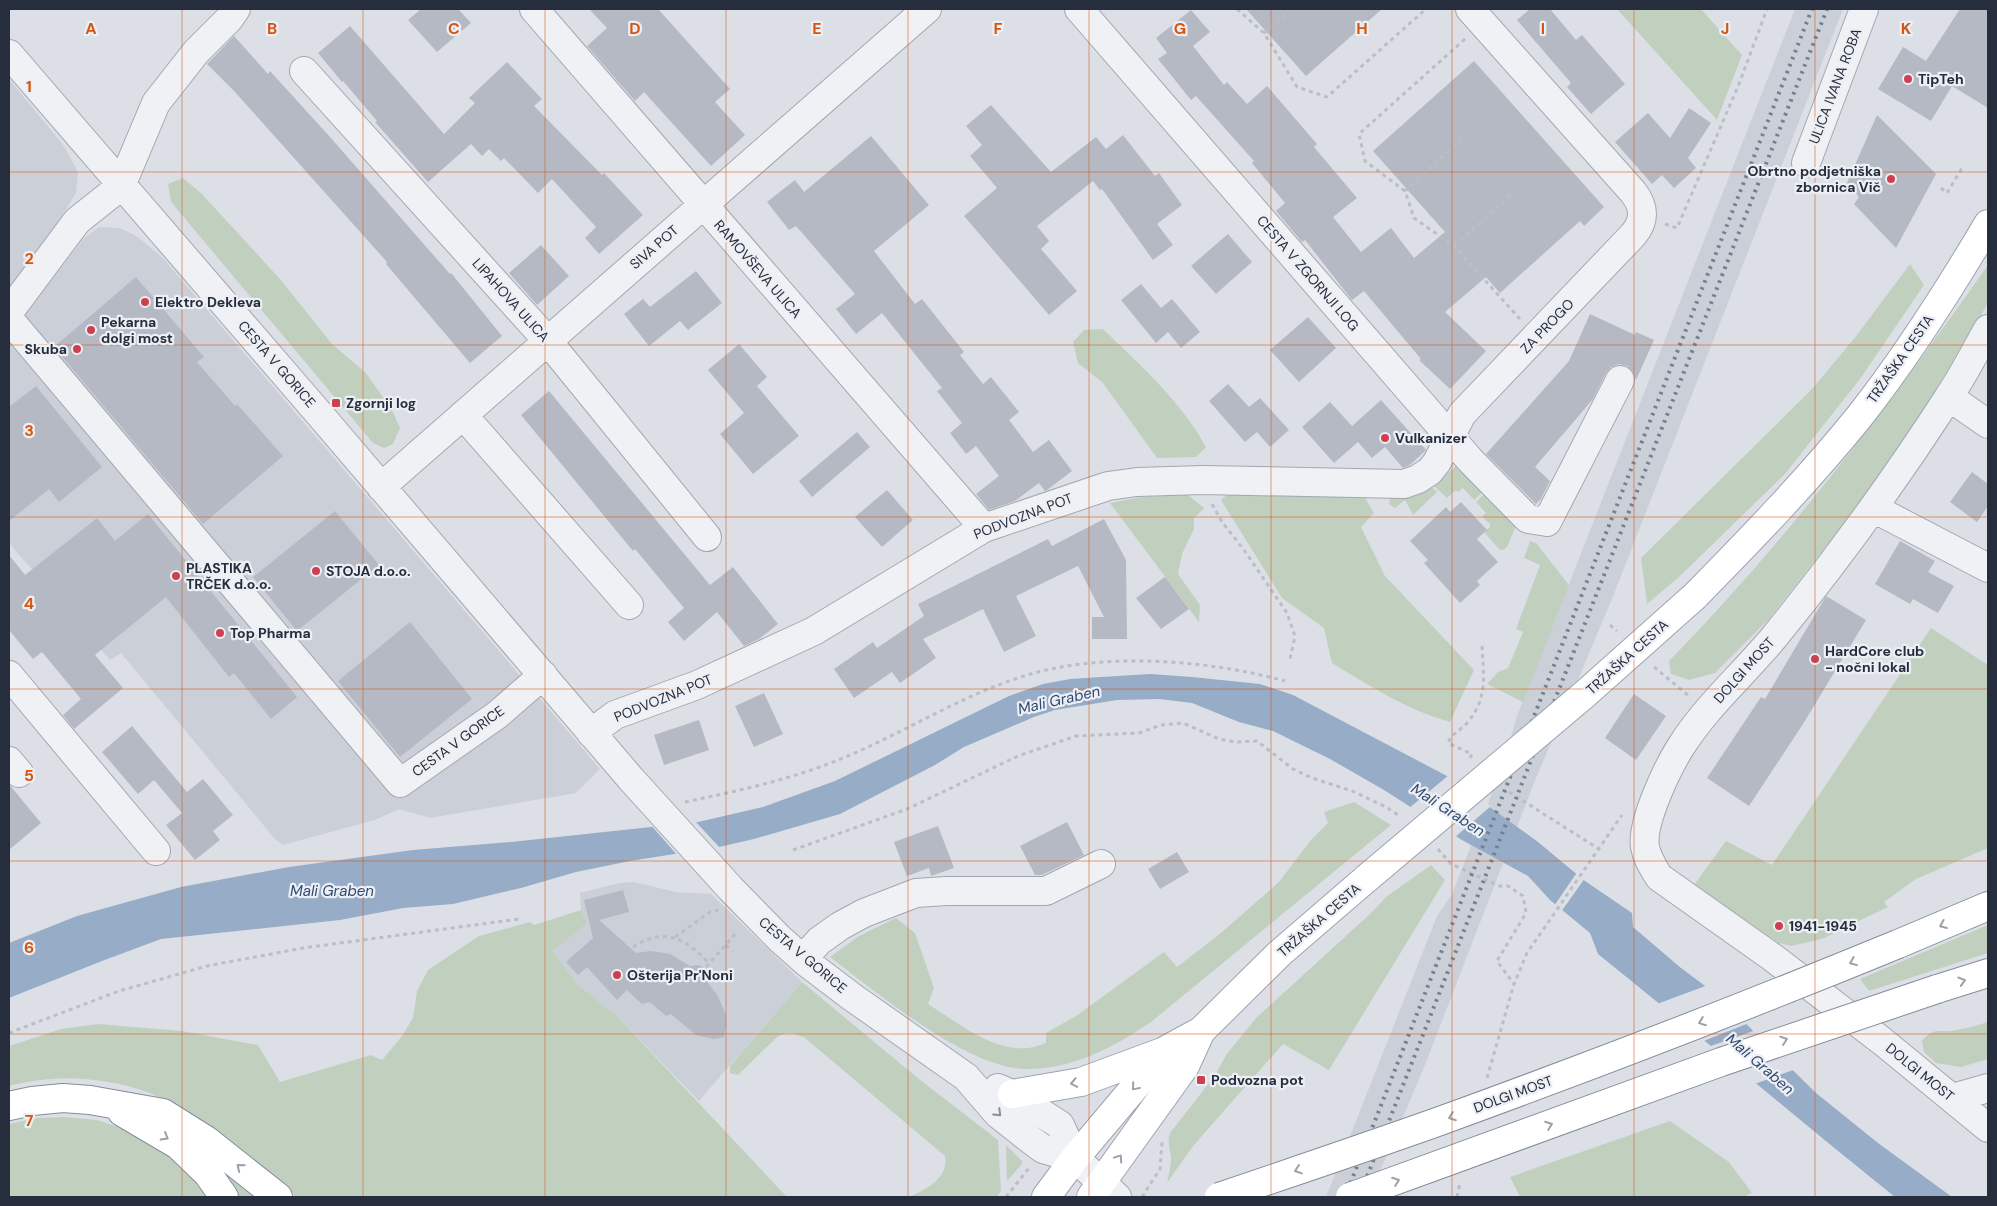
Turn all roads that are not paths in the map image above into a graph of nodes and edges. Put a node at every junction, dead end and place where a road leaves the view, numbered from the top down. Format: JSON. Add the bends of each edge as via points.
{"nodes":[{"id":1,"x":236,"y":9,"type":"edge"},
{"id":2,"x":534,"y":9,"type":"edge"},
{"id":3,"x":926,"y":9,"type":"edge"},
{"id":4,"x":1079,"y":9,"type":"edge"},
{"id":5,"x":1470,"y":9,"type":"edge"},
{"id":6,"x":1864,"y":9,"type":"edge"},
{"id":7,"x":9,"y":54,"type":"edge"},
{"id":8,"x":304,"y":71,"type":"dead end"},
{"id":9,"x":1806,"y":163,"type":"dead end"},
{"id":10,"x":121,"y":186,"type":"junction"},
{"id":11,"x":703,"y":205,"type":"junction"},
{"id":12,"x":1988,"y":224,"type":"edge"},
{"id":13,"x":9,"y":312,"type":"edge"},
{"id":14,"x":9,"y":319,"type":"edge"},
{"id":15,"x":1988,"y":330,"type":"edge"},
{"id":16,"x":547,"y":340,"type":"junction"},
{"id":17,"x":1620,"y":380,"type":"dead end"},
{"id":18,"x":1949,"y":397,"type":"junction"},
{"id":19,"x":463,"y":415,"type":"junction"},
{"id":20,"x":1988,"y":424,"type":"edge"},
{"id":21,"x":1450,"y":436,"type":"junction"},
{"id":22,"x":381,"y":486,"type":"junction"},
{"id":23,"x":1873,"y":508,"type":"junction"},
{"id":24,"x":984,"y":528,"type":"junction"},
{"id":25,"x":707,"y":537,"type":"dead end"},
{"id":26,"x":1988,"y":568,"type":"edge"},
{"id":27,"x":629,"y":605,"type":"dead end"},
{"id":28,"x":9,"y":675,"type":"edge"},
{"id":29,"x":543,"y":675,"type":"junction"},
{"id":30,"x":591,"y":733,"type":"junction"},
{"id":31,"x":156,"y":851,"type":"dead end"},
{"id":32,"x":1101,"y":864,"type":"dead end"},
{"id":33,"x":1988,"y":906,"type":"edge"},
{"id":34,"x":806,"y":962,"type":"junction"},
{"id":35,"x":1988,"y":973,"type":"edge"},
{"id":36,"x":1201,"y":1031,"type":"junction"},
{"id":37,"x":1166,"y":1050,"type":"junction"},
{"id":38,"x":966,"y":1076,"type":"junction"},
{"id":39,"x":1988,"y":1088,"type":"edge"},
{"id":40,"x":1012,"y":1094,"type":"junction"},
{"id":41,"x":1953,"y":1098,"type":"junction"},
{"id":42,"x":108,"y":1103,"type":"junction"},
{"id":43,"x":9,"y":1106,"type":"edge"},
{"id":44,"x":1988,"y":1128,"type":"edge"},
{"id":45,"x":1075,"y":1158,"type":"junction"},
{"id":46,"x":1103,"y":1192,"type":"edge"},
{"id":47,"x":224,"y":1197,"type":"edge"},
{"id":48,"x":278,"y":1197,"type":"edge"},
{"id":49,"x":1046,"y":1197,"type":"edge"},
{"id":50,"x":1219,"y":1197,"type":"edge"},
{"id":51,"x":1350,"y":1197,"type":"edge"}],
"edges":[{"from":1,"to":10,"type":"street","via":[[196,52],[156,103]]},
{"from":2,"to":11,"type":"street","name":"RAMOVŠEVA ULICA"},
{"from":3,"to":11,"type":"street","name":"SIVA POT"},
{"from":4,"to":21,"type":"street","name":"CESTA V ZGORNJI LOG"},
{"from":5,"to":21,"type":"street","name":"ZA PROGO","via":[[1633,192],[1643,215],[1633,236],[1462,414]]},
{"from":6,"to":9,"type":"street","name":"ULICA IVANA ROBA"},
{"from":7,"to":10,"type":"street","name":"CESTA V GORICE"},
{"from":8,"to":16,"type":"street","name":"LIPAHOVA ULICA"},
{"from":10,"to":13,"type":"street","via":[[77,221]]},
{"from":10,"to":22,"type":"street","name":"CESTA V GORICE"},
{"from":11,"to":16,"type":"street","name":"SIVA POT"},
{"from":11,"to":24,"type":"street","name":"RAMOVŠEVA ULICA"},
{"from":12,"to":36,"type":"main road","name":"TRŽAŠKA CESTA","bridge":true,"via":[[1920,332],[1861,415],[1784,505],[1695,596],[1585,694],[1280,953]]},
{"from":14,"to":29,"type":"street","name":"CESTA V GORICE","via":[[400,783],[498,715]]},
{"from":15,"to":18,"type":"street","name":"DOLGI MOST"},
{"from":16,"to":19,"type":"street","name":"SIVA POT"},
{"from":16,"to":25,"type":"street","name":"LIPAHOVA ULICA"},
{"from":17,"to":21,"type":"street","name":"CESTA V ZGORNJI LOG","via":[[1547,522],[1528,519]]},
{"from":18,"to":20,"type":"street"},
{"from":18,"to":23,"type":"street","name":"DOLGI MOST"},
{"from":19,"to":22,"type":"street","name":"SIVA POT"},
{"from":19,"to":27,"type":"street"},
{"from":21,"to":24,"type":"street","name":"PODVOZNA POT","via":[[1430,471],[1404,484],[1137,482],[1108,486]]},
{"from":22,"to":29,"type":"street","name":"CESTA V GORICE"},
{"from":23,"to":26,"type":"street"},
{"from":23,"to":41,"type":"street","name":"DOLGI MOST","via":[[1774,637],[1679,748],[1646,824],[1644,845],[1649,862],[1659,877],[1772,957]]},
{"from":24,"to":30,"type":"street","name":"PODVOZNA POT","via":[[814,631],[697,685],[615,715]]},
{"from":28,"to":31,"type":"street"},
{"from":29,"to":30,"type":"street","name":"CESTA V GORICE"},
{"from":30,"to":34,"type":"street","name":"CESTA V GORICE","via":[[728,900]]},
{"from":32,"to":34,"type":"street","via":[[1046,891],[916,893],[840,926],[820,941]]},
{"from":33,"to":50,"type":"main road","name":"DOLGI MOST","one_way":true,"bridge":true,"via":[[1547,1082]]},
{"from":34,"to":38,"type":"street","name":"CESTA V GORICE"},
{"from":51,"to":35,"type":"main road","one_way":true,"bridge":true,"via":[[1721,1062]]},
{"from":36,"to":37,"type":"main road","name":"TRŽAŠKA CESTA"},
{"from":46,"to":36,"type":"main road","name":"TRŽAŠKA CESTA","one_way":true,"via":[[1185,1066]]},
{"from":37,"to":40,"type":"main road","one_way":true,"via":[[1081,1082]]},
{"from":37,"to":45,"type":"main road","name":"TRŽAŠKA CESTA","one_way":true},
{"from":38,"to":40,"type":"street","name":"CESTA V GORICE"},
{"from":38,"to":45,"type":"street","name":"CESTA V GORICE","one_way":true,"via":[[998,1114],[1043,1149]]},
{"from":39,"to":41,"type":"street"},
{"from":40,"to":45,"type":"street","name":"CESTA V GORICE","via":[[1060,1125]]},
{"from":41,"to":44,"type":"street","name":"DOLGI MOST"},
{"from":42,"to":43,"type":"main road","via":[[63,1098]]},
{"from":42,"to":47,"type":"main road","one_way":true,"via":[[178,1145],[208,1174]]},
{"from":48,"to":42,"type":"main road","one_way":true,"via":[[206,1140],[163,1113]]},
{"from":45,"to":46,"type":"street","name":"CESTA V GORICE"},
{"from":45,"to":49,"type":"main road","name":"TRŽAŠKA CESTA"}]}
